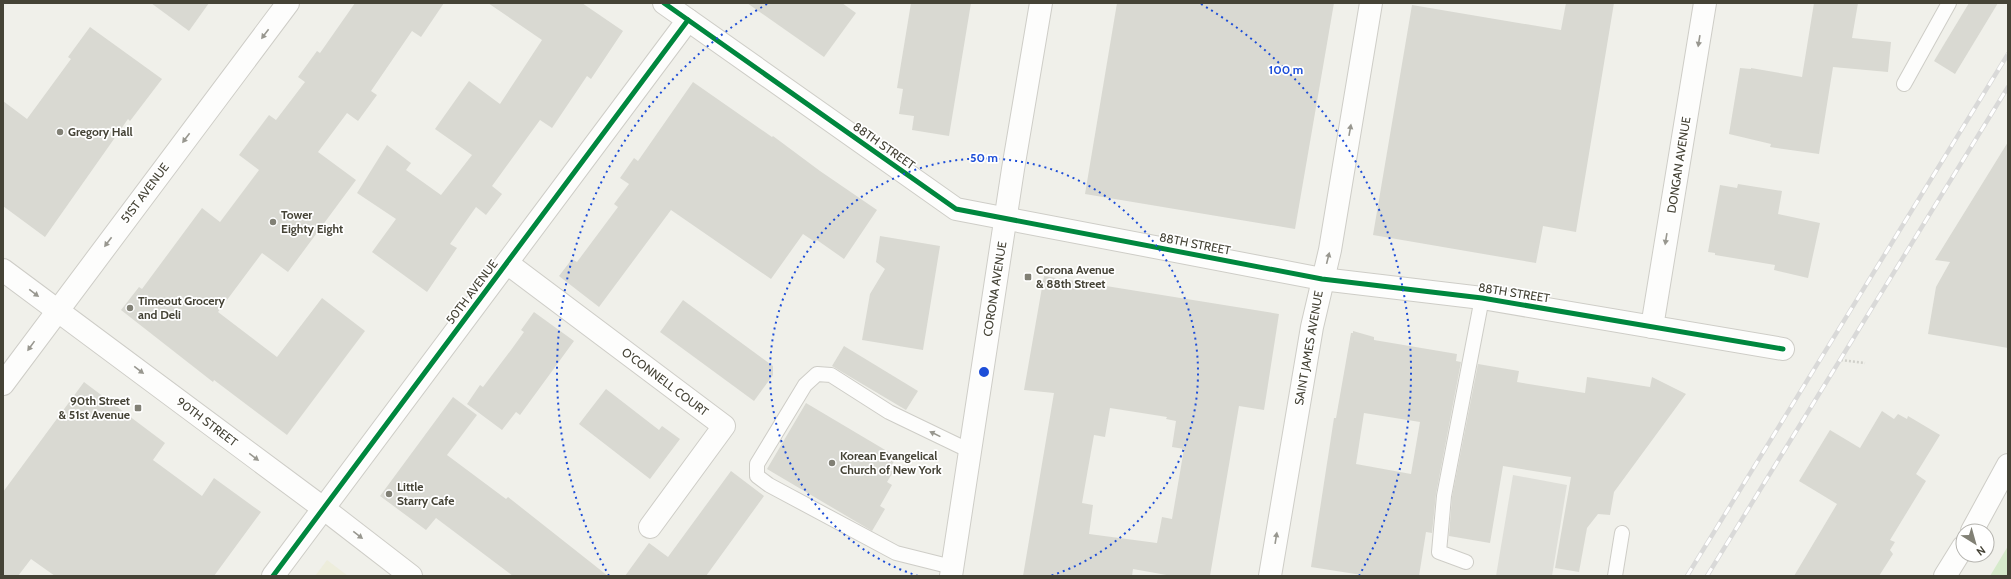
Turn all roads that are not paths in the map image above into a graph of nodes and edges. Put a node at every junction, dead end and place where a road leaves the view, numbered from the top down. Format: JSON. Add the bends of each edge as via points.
{"nodes":[{"id":1,"x":288,"y":3,"type":"edge"},
{"id":2,"x":664,"y":3,"type":"edge"},
{"id":3,"x":1041,"y":3,"type":"edge"},
{"id":4,"x":1371,"y":3,"type":"edge"},
{"id":5,"x":1706,"y":3,"type":"edge"},
{"id":6,"x":1949,"y":3,"type":"edge"},
{"id":7,"x":688,"y":20,"type":"junction"},
{"id":8,"x":1904,"y":84,"type":"dead end"},
{"id":9,"x":1006,"y":220,"type":"junction"},
{"id":10,"x":506,"y":262,"type":"junction"},
{"id":11,"x":3,"y":270,"type":"edge"},
{"id":12,"x":1322,"y":279,"type":"junction"},
{"id":13,"x":1482,"y":298,"type":"junction"},
{"id":14,"x":57,"y":310,"type":"junction"},
{"id":15,"x":1652,"y":327,"type":"junction"},
{"id":16,"x":1783,"y":349,"type":"dead end"},
{"id":17,"x":3,"y":384,"type":"edge"},
{"id":18,"x":970,"y":450,"type":"junction"},
{"id":19,"x":2008,"y":465,"type":"edge"},
{"id":20,"x":2008,"y":486,"type":"edge"},
{"id":21,"x":323,"y":508,"type":"junction"},
{"id":22,"x":1985,"y":510,"type":"junction"},
{"id":23,"x":1977,"y":523,"type":"edge"},
{"id":24,"x":650,"y":527,"type":"dead end"},
{"id":25,"x":1622,"y":533,"type":"dead end"},
{"id":26,"x":1955,"y":560,"type":"edge"},
{"id":27,"x":1466,"y":562,"type":"dead end"},
{"id":28,"x":951,"y":572,"type":"edge"},
{"id":29,"x":273,"y":576,"type":"edge"},
{"id":30,"x":411,"y":576,"type":"edge"},
{"id":31,"x":1270,"y":576,"type":"edge"},
{"id":32,"x":1615,"y":576,"type":"edge"},
{"id":33,"x":1945,"y":576,"type":"edge"}],
"edges":[{"from":1,"to":14,"type":"street","name":"51ST AVENUE","one_way":true},
{"from":2,"to":7,"type":"street","name":"88TH STREET"},
{"from":3,"to":9,"type":"street","name":"CORONA AVENUE"},
{"from":12,"to":4,"type":"street","name":"SAINT JAMES AVENUE","one_way":true,"via":[[1330,250]]},
{"from":5,"to":15,"type":"street","name":"DONGAN AVENUE","one_way":true},
{"from":6,"to":8,"type":"lane"},
{"from":7,"to":9,"type":"street","name":"88TH STREET","via":[[956,209]]},
{"from":7,"to":10,"type":"street","name":"50TH AVENUE"},
{"from":9,"to":12,"type":"street","name":"88TH STREET"},
{"from":9,"to":18,"type":"street","name":"CORONA AVENUE"},
{"from":10,"to":21,"type":"street","name":"50TH AVENUE"},
{"from":10,"to":24,"type":"street","name":"O'CONNELL COURT","via":[[724,426]]},
{"from":11,"to":14,"type":"street","name":"90TH STREET","one_way":true},
{"from":12,"to":13,"type":"street","name":"88TH STREET"},
{"from":31,"to":12,"type":"street","name":"SAINT JAMES AVENUE","one_way":true},
{"from":13,"to":15,"type":"street","name":"88TH STREET"},
{"from":13,"to":27,"type":"lane","via":[[1444,496],[1439,552]]},
{"from":14,"to":17,"type":"street","name":"51ST AVENUE","one_way":true},
{"from":14,"to":21,"type":"street","name":"90TH STREET","one_way":true},
{"from":15,"to":16,"type":"street","name":"88TH STREET"},
{"from":18,"to":28,"type":"street","name":"CORONA AVENUE"},
{"from":18,"to":28,"type":"lane","one_way":true,"via":[[890,412],[831,375],[817,374],[805,385],[757,464],[757,476],[769,484],[896,553]]},
{"from":19,"to":22,"type":"street"},
{"from":20,"to":22,"type":"street"},
{"from":21,"to":29,"type":"street","name":"50TH AVENUE"},
{"from":21,"to":30,"type":"street","name":"90TH STREET","one_way":true},
{"from":22,"to":23,"type":"street"},
{"from":25,"to":32,"type":"lane"},
{"from":26,"to":33,"type":"street"}]}
